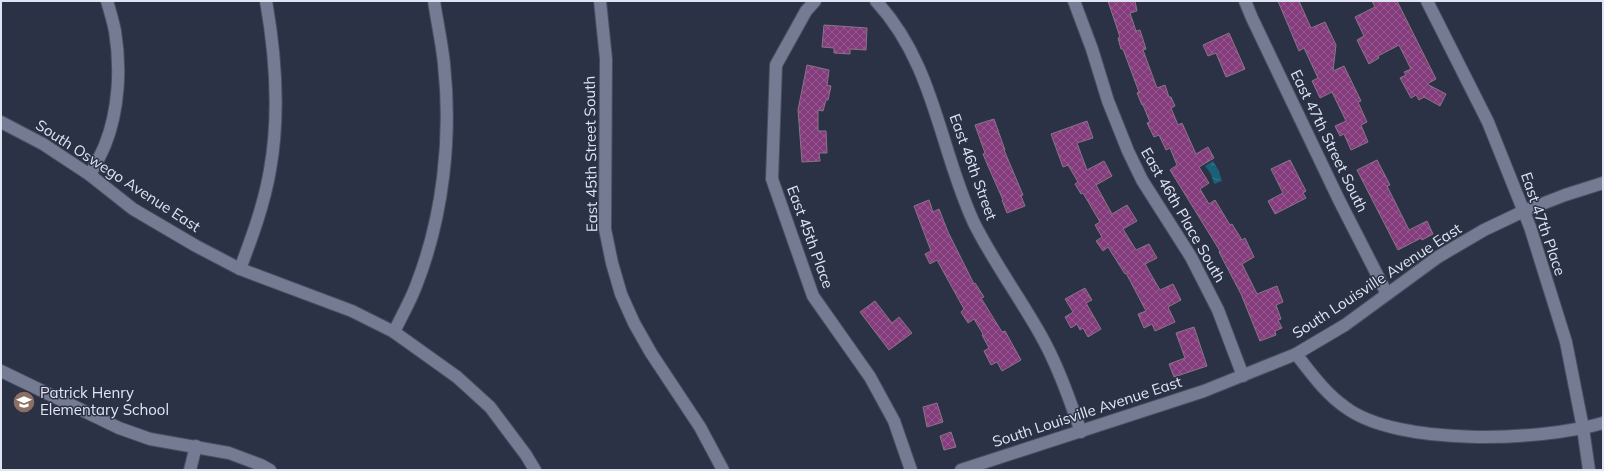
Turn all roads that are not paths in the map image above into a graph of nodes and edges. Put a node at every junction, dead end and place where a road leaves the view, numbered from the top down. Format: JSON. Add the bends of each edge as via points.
{"nodes":[{"id":1,"x":107,"y":1,"type":"edge"},
{"id":2,"x":266,"y":1,"type":"edge"},
{"id":3,"x":434,"y":1,"type":"edge"},
{"id":4,"x":600,"y":1,"type":"edge"},
{"id":5,"x":815,"y":1,"type":"edge"},
{"id":6,"x":876,"y":1,"type":"edge"},
{"id":7,"x":1074,"y":1,"type":"edge"},
{"id":8,"x":1245,"y":1,"type":"edge"},
{"id":9,"x":1428,"y":1,"type":"edge"},
{"id":10,"x":1,"y":122,"type":"edge"},
{"id":11,"x":90,"y":175,"type":"junction"},
{"id":12,"x":1603,"y":183,"type":"edge"},
{"id":13,"x":1524,"y":211,"type":"junction"},
{"id":14,"x":240,"y":269,"type":"junction"},
{"id":15,"x":1387,"y":294,"type":"junction"},
{"id":16,"x":394,"y":332,"type":"junction"},
{"id":17,"x":1296,"y":354,"type":"junction"},
{"id":18,"x":1,"y":371,"type":"edge"},
{"id":19,"x":1243,"y":376,"type":"junction"},
{"id":20,"x":1603,"y":423,"type":"edge"},
{"id":21,"x":1583,"y":428,"type":"junction"},
{"id":22,"x":1081,"y":432,"type":"junction"},
{"id":23,"x":196,"y":446,"type":"junction"},
{"id":24,"x":190,"y":470,"type":"edge"},
{"id":25,"x":270,"y":470,"type":"edge"},
{"id":26,"x":535,"y":470,"type":"edge"},
{"id":27,"x":723,"y":470,"type":"edge"},
{"id":28,"x":911,"y":470,"type":"edge"},
{"id":29,"x":961,"y":470,"type":"edge"},
{"id":30,"x":1589,"y":470,"type":"edge"}],
"edges":[{"from":1,"to":11,"type":"street","via":[[116,38],[118,83],[105,145]]},
{"from":2,"to":14,"type":"street","via":[[275,64],[275,137],[259,217]]},
{"from":3,"to":16,"type":"street","via":[[444,64],[447,120],[444,172],[439,209],[416,286]]},
{"from":4,"to":27,"type":"street","name":"East 45th Street South","via":[[606,59],[605,229],[612,264],[621,294],[634,323],[700,427]]},
{"from":5,"to":28,"type":"street","name":"East 45th Place","via":[[806,11],[776,65],[772,179],[814,296],[873,383],[894,420]]},
{"from":6,"to":22,"type":"street","name":"East 46th Street","via":[[898,30],[926,83],[955,174],[974,222],[996,263],[1039,331],[1066,389]]},
{"from":7,"to":19,"type":"street","name":"East 46th Place South","via":[[1128,151],[1142,180],[1197,270],[1218,310]]},
{"from":8,"to":15,"type":"street","name":"East 47th Street South"},
{"from":9,"to":13,"type":"street","name":"East 47th Place","via":[[1488,122]]},
{"from":10,"to":11,"type":"street","name":"South Oswego Avenue East","via":[[43,144]]},
{"from":11,"to":14,"type":"street","name":"South Oswego Avenue East","via":[[133,208]]},
{"from":12,"to":13,"type":"street","name":"South Louisville Avenue East"},
{"from":13,"to":15,"type":"street","name":"South Louisville Avenue East","via":[[1484,230],[1438,257]]},
{"from":13,"to":21,"type":"street","name":"East 47th Place","via":[[1566,342]]},
{"from":14,"to":16,"type":"street","name":"South Oswego Avenue East","via":[[352,311]]},
{"from":15,"to":17,"type":"street","name":"South Louisville Avenue East"},
{"from":16,"to":26,"type":"street","name":"South Oswego Avenue East","via":[[457,376],[484,402]]},
{"from":17,"to":19,"type":"street","name":"South Louisville Avenue East"},
{"from":17,"to":21,"type":"street","via":[[1318,383],[1345,408],[1371,421],[1403,430],[1482,437]]},
{"from":18,"to":23,"type":"street","via":[[119,428],[150,439]]},
{"from":19,"to":22,"type":"street","name":"South Louisville Avenue East"},
{"from":20,"to":21,"type":"street"},
{"from":21,"to":30,"type":"street","name":"East 47th Place"},
{"from":22,"to":29,"type":"street","name":"South Louisville Avenue East"},
{"from":23,"to":24,"type":"street"},
{"from":23,"to":25,"type":"street","via":[[229,453]]}]}
